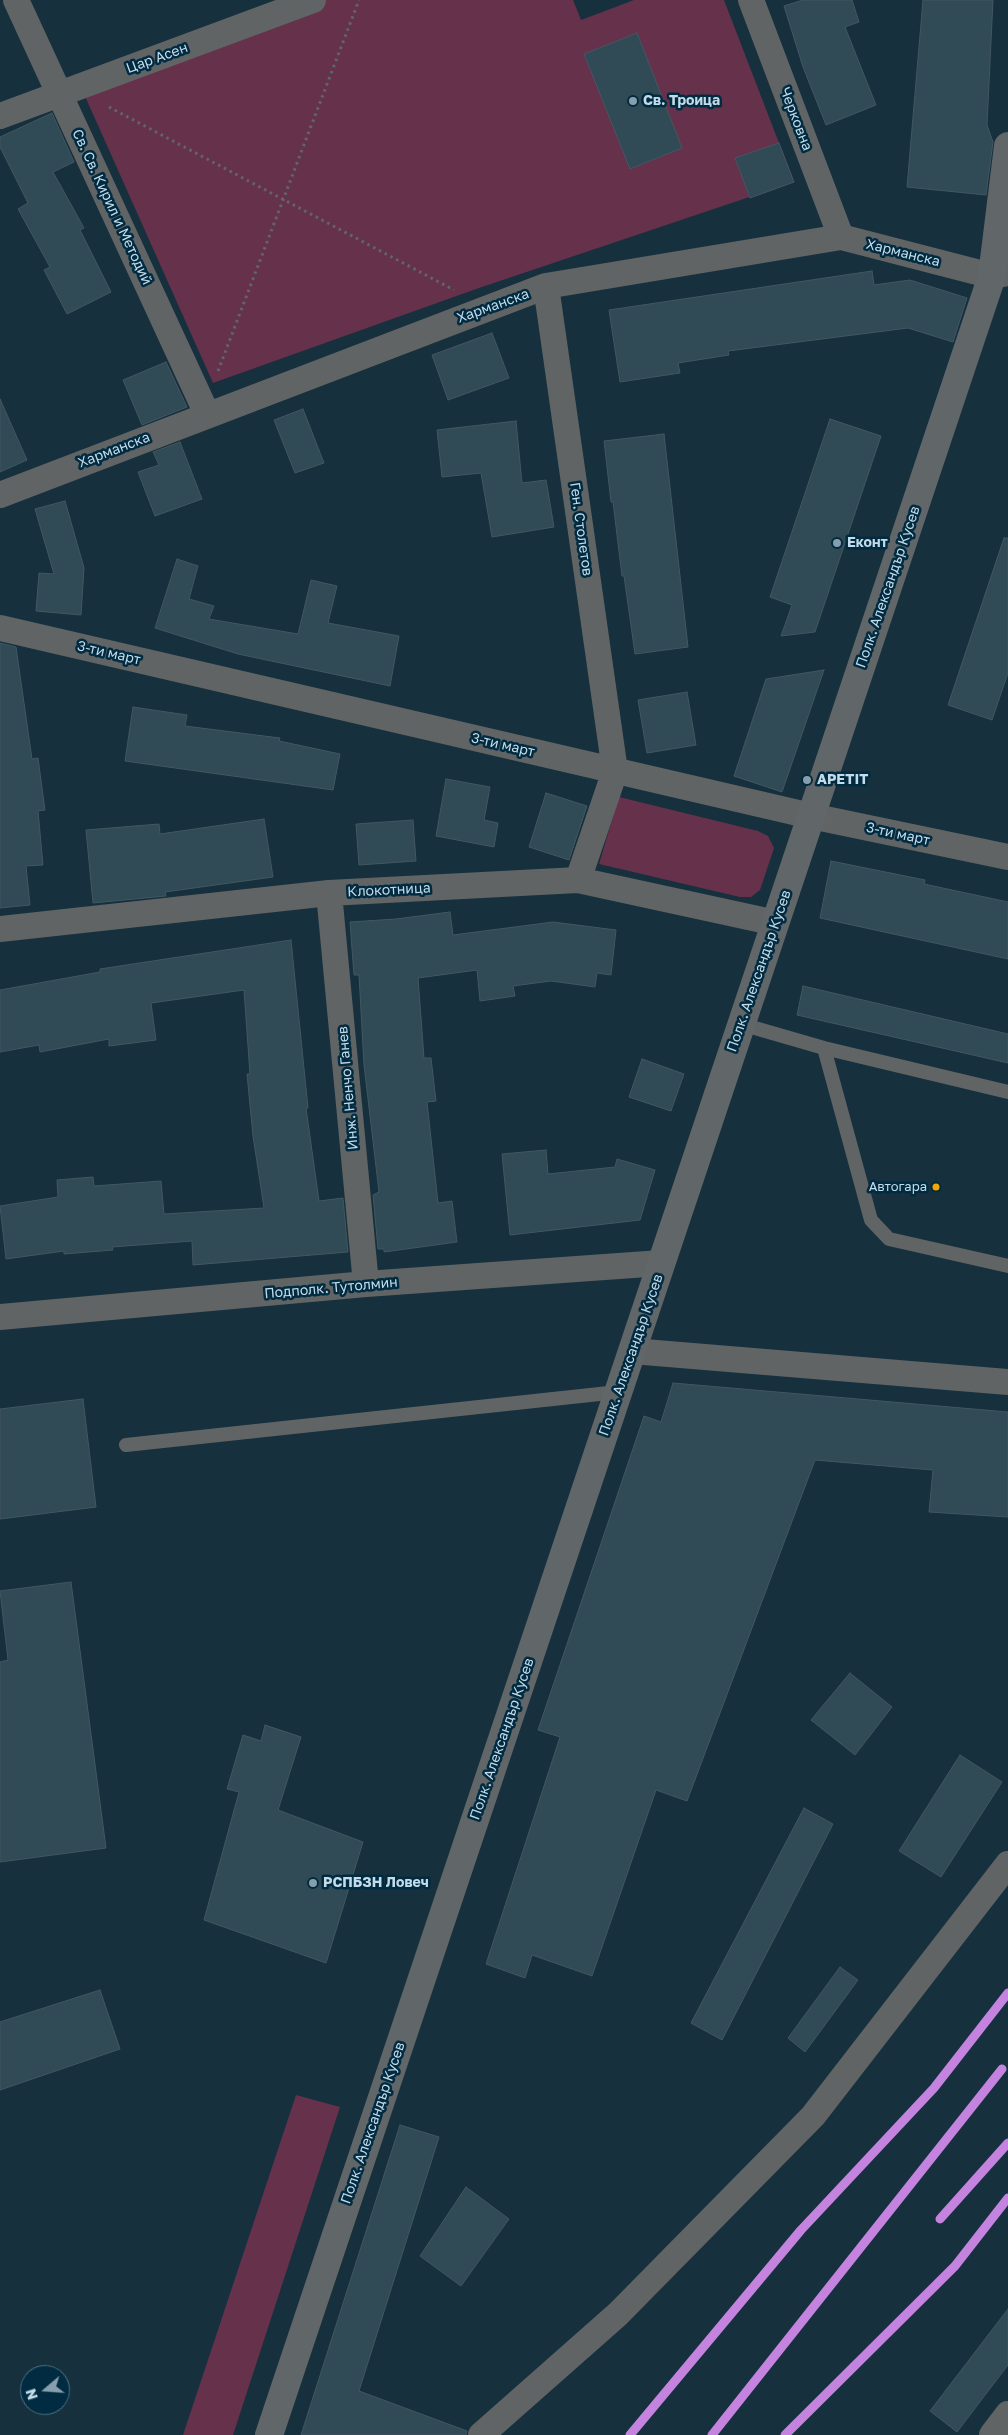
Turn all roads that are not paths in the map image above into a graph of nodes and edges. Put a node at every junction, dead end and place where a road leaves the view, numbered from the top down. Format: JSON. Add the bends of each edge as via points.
{"nodes":[{"id":1,"x":16,"y":0,"type":"edge"},
{"id":2,"x":751,"y":0,"type":"edge"},
{"id":3,"x":305,"y":2,"type":"edge"},
{"id":4,"x":60,"y":94,"type":"junction"},
{"id":5,"x":0,"y":116,"type":"edge"},
{"id":6,"x":1008,"y":146,"type":"edge"},
{"id":7,"x":841,"y":237,"type":"junction"},
{"id":8,"x":1003,"y":278,"type":"edge"},
{"id":9,"x":546,"y":286,"type":"junction"},
{"id":10,"x":207,"y":414,"type":"junction"},
{"id":11,"x":0,"y":495,"type":"edge"},
{"id":12,"x":0,"y":628,"type":"edge"},
{"id":13,"x":615,"y":771,"type":"junction"},
{"id":14,"x":811,"y":816,"type":"junction"},
{"id":15,"x":1008,"y":857,"type":"edge"},
{"id":16,"x":578,"y":880,"type":"junction"},
{"id":17,"x":329,"y":893,"type":"junction"},
{"id":18,"x":776,"y":923,"type":"junction"},
{"id":19,"x":0,"y":929,"type":"edge"},
{"id":20,"x":742,"y":1024,"type":"junction"},
{"id":21,"x":824,"y":1048,"type":"junction"},
{"id":22,"x":1008,"y":1092,"type":"edge"},
{"id":23,"x":662,"y":1263,"type":"junction"},
{"id":24,"x":1008,"y":1266,"type":"edge"},
{"id":25,"x":366,"y":1284,"type":"junction"},
{"id":26,"x":0,"y":1317,"type":"edge"},
{"id":27,"x":632,"y":1351,"type":"junction"},
{"id":28,"x":1008,"y":1382,"type":"edge"},
{"id":29,"x":618,"y":1392,"type":"junction"},
{"id":30,"x":126,"y":1445,"type":"dead end"},
{"id":31,"x":1008,"y":1864,"type":"edge"},
{"id":32,"x":1008,"y":2414,"type":"edge"},
{"id":33,"x":269,"y":2435,"type":"edge"},
{"id":34,"x":481,"y":2435,"type":"edge"},
{"id":35,"x":992,"y":2435,"type":"edge"}],
"edges":[{"from":1,"to":4,"type":"street","name":"Св. Св. Кирил и Методий"},
{"from":2,"to":7,"type":"street","name":"Черковна"},
{"from":3,"to":4,"type":"street","name":"Цар Асен"},
{"from":4,"to":5,"type":"street","name":"Цар Асен"},
{"from":4,"to":10,"type":"street","name":"Св. Св. Кирил и Методий"},
{"from":6,"to":8,"type":"street","name":"Полк. Александър Кусев"},
{"from":7,"to":8,"type":"street","name":"Харманска"},
{"from":7,"to":9,"type":"street","name":"Харманска"},
{"from":8,"to":14,"type":"street","name":"Полк. Александър Кусев"},
{"from":9,"to":10,"type":"street","name":"Харманска"},
{"from":9,"to":13,"type":"street","name":"Ген. Столетов"},
{"from":10,"to":11,"type":"street","name":"Харманска"},
{"from":12,"to":13,"type":"street","name":"3-ти март"},
{"from":13,"to":14,"type":"street","name":"3-ти март"},
{"from":13,"to":16,"type":"street"},
{"from":14,"to":15,"type":"street","name":"3-ти март"},
{"from":14,"to":18,"type":"street","name":"Полк. Александър Кусев"},
{"from":16,"to":17,"type":"street","name":"Клокотница"},
{"from":16,"to":18,"type":"street","name":"Клокотница"},
{"from":17,"to":19,"type":"street","name":"Клокотница"},
{"from":17,"to":25,"type":"street","name":"Инж. Ненчо Ганев"},
{"from":18,"to":20,"type":"street","name":"Полк. Александър Кусев"},
{"from":20,"to":21,"type":"lane"},
{"from":20,"to":23,"type":"street","name":"Полк. Александър Кусев"},
{"from":21,"to":22,"type":"lane"},
{"from":21,"to":24,"type":"lane","via":[[871,1220],[889,1239]]},
{"from":23,"to":25,"type":"street","name":"Подполк. Тутолмин"},
{"from":23,"to":27,"type":"street","name":"Полк. Александър Кусев"},
{"from":25,"to":26,"type":"street","name":"Подполк. Тутолмин"},
{"from":27,"to":28,"type":"street"},
{"from":27,"to":29,"type":"street","name":"Полк. Александър Кусев"},
{"from":29,"to":30,"type":"lane"},
{"from":29,"to":33,"type":"street","name":"Полк. Александър Кусев"},
{"from":31,"to":34,"type":"street","via":[[813,2116],[618,2314]]},
{"from":32,"to":35,"type":"street"}]}
